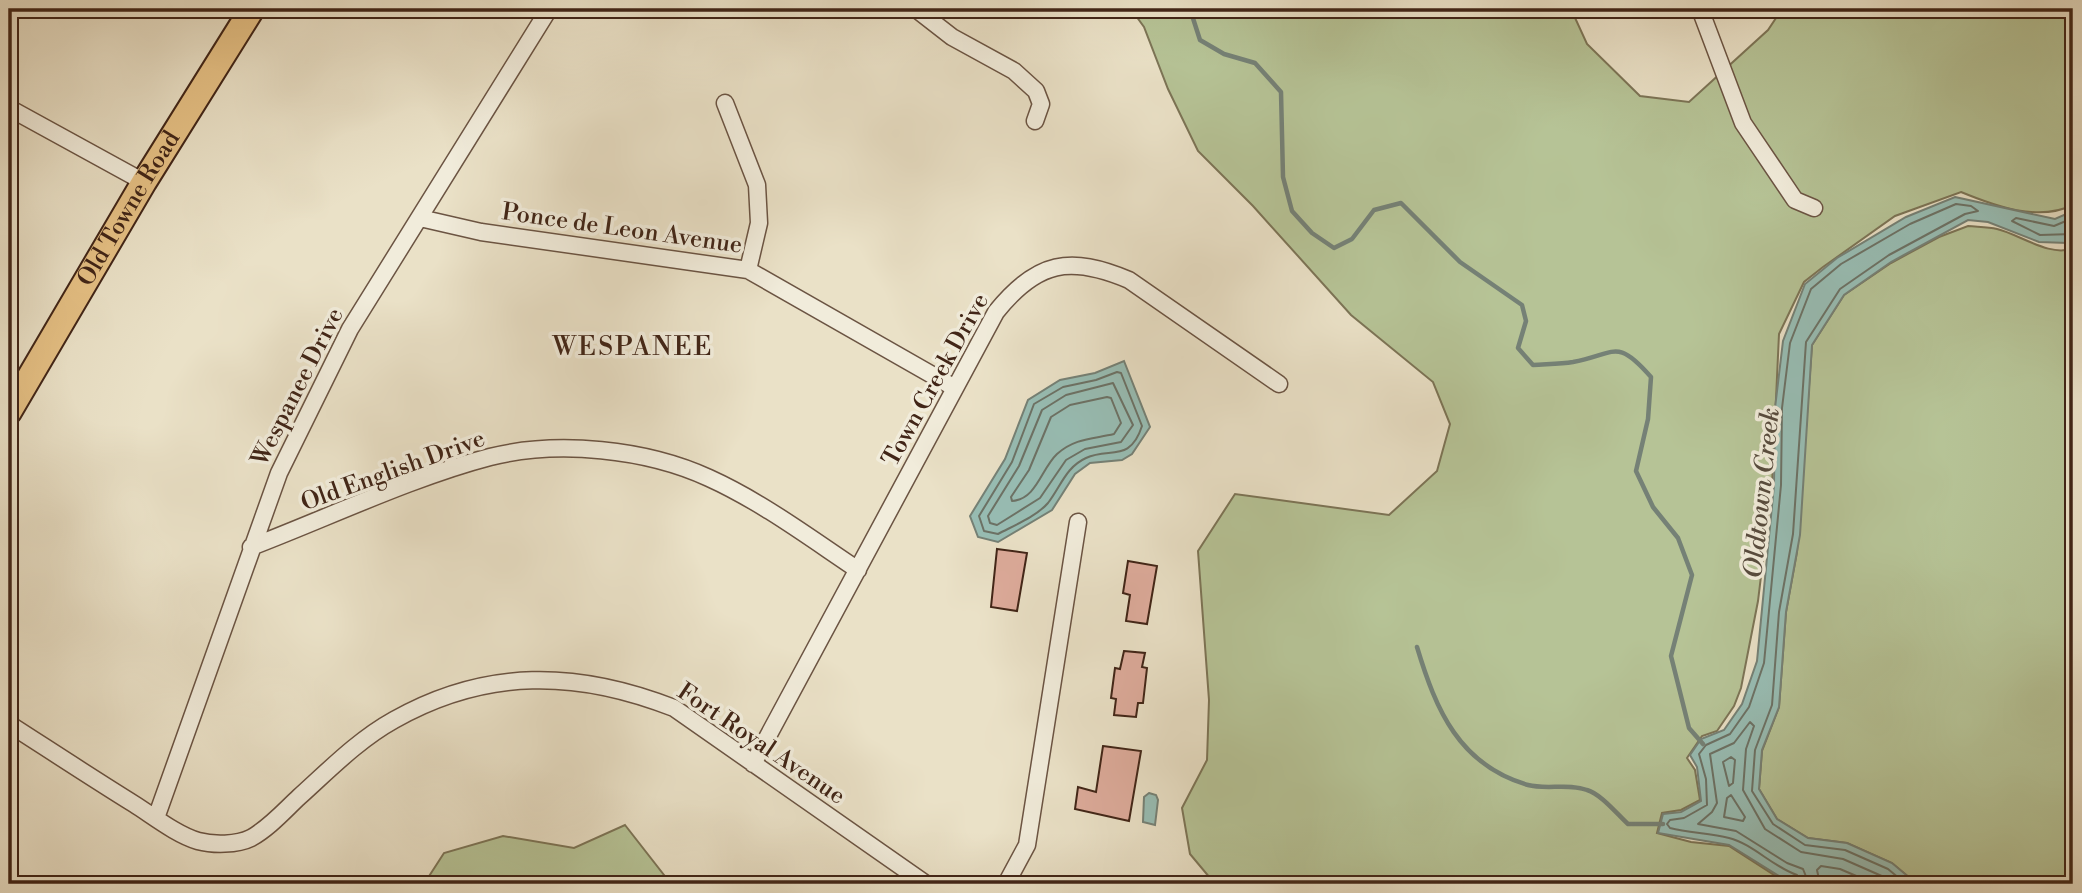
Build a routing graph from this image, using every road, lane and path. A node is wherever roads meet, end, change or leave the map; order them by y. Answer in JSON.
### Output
{"nodes":[{"id":1,"x":252,"y":9,"type":"edge"},
{"id":2,"x":549,"y":9,"type":"edge"},
{"id":3,"x":916,"y":9,"type":"edge"},
{"id":4,"x":1700,"y":9,"type":"edge"},
{"id":5,"x":725,"y":103,"type":"dead end"},
{"id":6,"x":9,"y":108,"type":"edge"},
{"id":7,"x":1035,"y":121,"type":"dead end"},
{"id":8,"x":144,"y":182,"type":"junction"},
{"id":9,"x":1814,"y":208,"type":"dead end"},
{"id":10,"x":420,"y":218,"type":"junction"},
{"id":11,"x":748,"y":270,"type":"junction"},
{"id":12,"x":1279,"y":384,"type":"dead end"},
{"id":13,"x":955,"y":388,"type":"junction"},
{"id":14,"x":9,"y":412,"type":"edge"},
{"id":15,"x":1078,"y":522,"type":"dead end"},
{"id":16,"x":251,"y":547,"type":"junction"},
{"id":17,"x":859,"y":570,"type":"junction"},
{"id":18,"x":9,"y":724,"type":"edge"},
{"id":19,"x":753,"y":764,"type":"junction"},
{"id":20,"x":156,"y":818,"type":"junction"},
{"id":21,"x":926,"y":884,"type":"edge"},
{"id":22,"x":1006,"y":884,"type":"edge"}],
"edges":[{"from":1,"to":8,"type":"main road","name":"Old Towne Road"},
{"from":2,"to":10,"type":"street","name":"Wespanee Drive"},
{"from":3,"to":7,"type":"street"},
{"from":4,"to":9,"type":"street"},
{"from":5,"to":11,"type":"street"},
{"from":6,"to":8,"type":"street"},
{"from":8,"to":14,"type":"main road","name":"Old Towne Road"},
{"from":10,"to":11,"type":"street","name":"Ponce de Leon Avenue"},
{"from":10,"to":16,"type":"street","name":"Wespanee Drive"},
{"from":11,"to":13,"type":"street","name":"Ponce de Leon Avenue"},
{"from":12,"to":13,"type":"street","name":"Town Creek Drive"},
{"from":13,"to":17,"type":"street","name":"Town Creek Drive"},
{"from":15,"to":22,"type":"street"},
{"from":16,"to":17,"type":"street","name":"Old English Drive"},
{"from":16,"to":20,"type":"street","name":"Wespanee Drive"},
{"from":17,"to":19,"type":"street","name":"Town Creek Drive"},
{"from":18,"to":20,"type":"street","name":"Fort Royal Avenue"},
{"from":19,"to":20,"type":"street","name":"Fort Royal Avenue"},
{"from":19,"to":21,"type":"street","name":"Fort Royal Avenue"}]}
